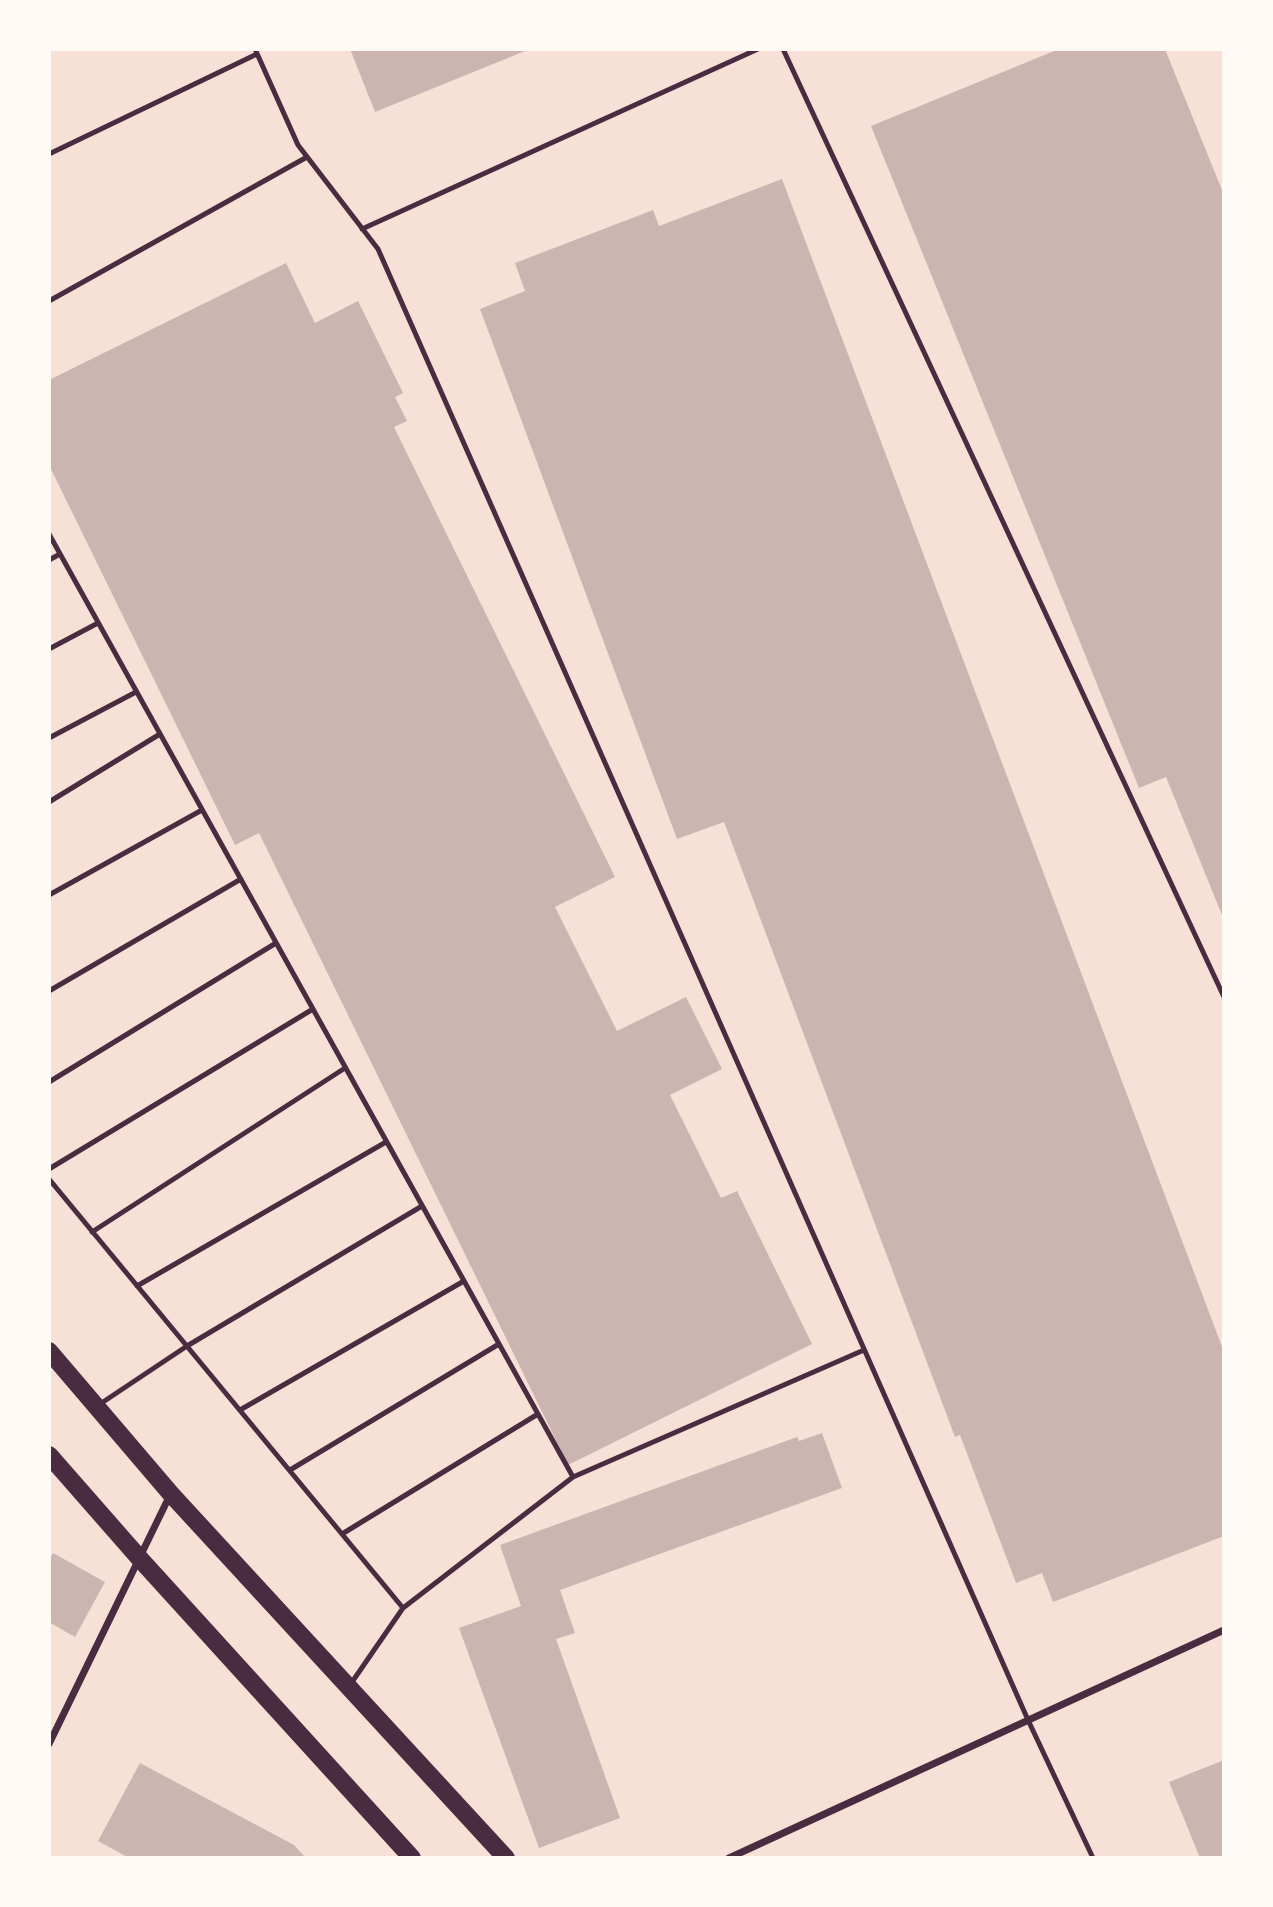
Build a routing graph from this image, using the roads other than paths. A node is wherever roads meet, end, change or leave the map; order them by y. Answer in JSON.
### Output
{"nodes":[{"id":1,"x":758,"y":49,"type":"edge"},
{"id":2,"x":783,"y":49,"type":"edge"},
{"id":3,"x":256,"y":51,"type":"edge"},
{"id":4,"x":49,"y":154,"type":"edge"},
{"id":5,"x":307,"y":157,"type":"junction"},
{"id":6,"x":362,"y":229,"type":"junction"},
{"id":7,"x":49,"y":301,"type":"edge"},
{"id":8,"x":49,"y":534,"type":"edge"},
{"id":9,"x":60,"y":554,"type":"junction"},
{"id":10,"x":49,"y":560,"type":"edge"},
{"id":11,"x":99,"y":623,"type":"junction"},
{"id":12,"x":49,"y":649,"type":"edge"},
{"id":13,"x":136,"y":692,"type":"junction"},
{"id":14,"x":160,"y":734,"type":"junction"},
{"id":15,"x":49,"y":738,"type":"edge"},
{"id":16,"x":49,"y":802,"type":"edge"},
{"id":17,"x":202,"y":810,"type":"junction"},
{"id":18,"x":241,"y":879,"type":"junction"},
{"id":19,"x":49,"y":895,"type":"edge"},
{"id":20,"x":276,"y":943,"type":"junction"},
{"id":21,"x":49,"y":991,"type":"edge"},
{"id":22,"x":1224,"y":997,"type":"edge"},
{"id":23,"x":313,"y":1009,"type":"junction"},
{"id":24,"x":345,"y":1068,"type":"junction"},
{"id":25,"x":49,"y":1082,"type":"edge"},
{"id":26,"x":386,"y":1142,"type":"junction"},
{"id":27,"x":49,"y":1169,"type":"edge"},
{"id":28,"x":49,"y":1179,"type":"edge"},
{"id":29,"x":422,"y":1206,"type":"junction"},
{"id":30,"x":92,"y":1232,"type":"junction"},
{"id":31,"x":464,"y":1281,"type":"junction"},
{"id":32,"x":137,"y":1286,"type":"junction"},
{"id":33,"x":499,"y":1345,"type":"junction"},
{"id":34,"x":187,"y":1346,"type":"junction"},
{"id":35,"x":864,"y":1350,"type":"junction"},
{"id":36,"x":49,"y":1351,"type":"edge"},
{"id":37,"x":96,"y":1406,"type":"junction"},
{"id":38,"x":240,"y":1410,"type":"junction"},
{"id":39,"x":538,"y":1414,"type":"junction"},
{"id":40,"x":49,"y":1455,"type":"edge"},
{"id":41,"x":290,"y":1471,"type":"junction"},
{"id":42,"x":573,"y":1477,"type":"junction"},
{"id":43,"x":171,"y":1494,"type":"junction"},
{"id":44,"x":342,"y":1534,"type":"junction"},
{"id":45,"x":141,"y":1560,"type":"junction"},
{"id":46,"x":404,"y":1608,"type":"junction"},
{"id":47,"x":1224,"y":1630,"type":"edge"},
{"id":48,"x":348,"y":1687,"type":"junction"},
{"id":49,"x":1028,"y":1720,"type":"junction"},
{"id":50,"x":49,"y":1744,"type":"edge"},
{"id":51,"x":744,"y":1855,"type":"edge"},
{"id":52,"x":412,"y":1858,"type":"edge"},
{"id":53,"x":506,"y":1858,"type":"edge"},
{"id":54,"x":729,"y":1858,"type":"edge"},
{"id":55,"x":1093,"y":1858,"type":"edge"}],
"edges":[{"from":1,"to":6,"type":"lane"},
{"from":2,"to":22,"type":"lane"},
{"from":3,"to":4,"type":"lane"},
{"from":3,"to":5,"type":"lane"},
{"from":5,"to":6,"type":"lane"},
{"from":5,"to":7,"type":"lane"},
{"from":6,"to":35,"type":"lane"},
{"from":8,"to":9,"type":"lane"},
{"from":9,"to":10,"type":"lane"},
{"from":9,"to":11,"type":"lane"},
{"from":11,"to":12,"type":"lane"},
{"from":11,"to":13,"type":"lane"},
{"from":13,"to":14,"type":"lane"},
{"from":13,"to":15,"type":"lane"},
{"from":14,"to":16,"type":"lane"},
{"from":14,"to":17,"type":"lane"},
{"from":17,"to":18,"type":"lane"},
{"from":17,"to":19,"type":"lane"},
{"from":18,"to":20,"type":"lane"},
{"from":18,"to":21,"type":"lane"},
{"from":20,"to":23,"type":"lane"},
{"from":20,"to":25,"type":"lane"},
{"from":23,"to":24,"type":"lane"},
{"from":23,"to":27,"type":"lane"},
{"from":24,"to":26,"type":"lane"},
{"from":24,"to":30,"type":"lane"},
{"from":26,"to":29,"type":"lane"},
{"from":26,"to":32,"type":"lane"},
{"from":28,"to":30,"type":"lane"},
{"from":29,"to":31,"type":"lane"},
{"from":29,"to":34,"type":"lane"},
{"from":30,"to":32,"type":"lane"},
{"from":31,"to":33,"type":"lane"},
{"from":31,"to":38,"type":"lane"},
{"from":32,"to":34,"type":"lane"},
{"from":33,"to":39,"type":"lane"},
{"from":33,"to":41,"type":"lane"},
{"from":34,"to":37,"type":"lane"},
{"from":34,"to":38,"type":"lane"},
{"from":35,"to":42,"type":"lane"},
{"from":35,"to":49,"type":"lane"},
{"from":36,"to":37,"type":"main road"},
{"from":37,"to":43,"type":"main road"},
{"from":38,"to":41,"type":"lane"},
{"from":39,"to":42,"type":"lane"},
{"from":39,"to":44,"type":"lane"},
{"from":40,"to":45,"type":"main road"},
{"from":41,"to":44,"type":"lane"},
{"from":42,"to":46,"type":"lane"},
{"from":43,"to":45,"type":"street"},
{"from":43,"to":48,"type":"main road"},
{"from":44,"to":46,"type":"lane"},
{"from":45,"to":50,"type":"street"},
{"from":45,"to":52,"type":"main road"},
{"from":46,"to":48,"type":"lane"},
{"from":47,"to":49,"type":"street"},
{"from":48,"to":53,"type":"main road"},
{"from":49,"to":51,"type":"street"},
{"from":49,"to":55,"type":"lane"},
{"from":51,"to":54,"type":"street"}]}
